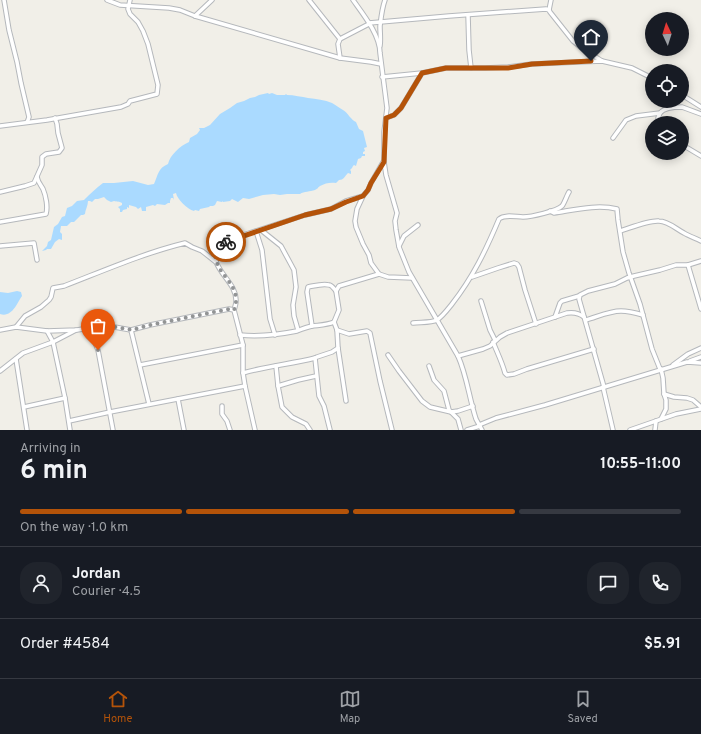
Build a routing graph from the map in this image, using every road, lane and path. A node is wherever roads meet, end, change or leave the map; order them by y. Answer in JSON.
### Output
{"nodes":[{"id":1,"x":4,"y":0,"type":"edge"},
{"id":2,"x":107,"y":0,"type":"edge"},
{"id":3,"x":130,"y":0,"type":"edge"},
{"id":4,"x":212,"y":0,"type":"edge"},
{"id":5,"x":309,"y":0,"type":"edge"},
{"id":6,"x":353,"y":0,"type":"edge"},
{"id":7,"x":384,"y":0,"type":"edge"},
{"id":8,"x":551,"y":0,"type":"edge"},
{"id":9,"x":128,"y":5,"type":"junction"},
{"id":10,"x":549,"y":10,"type":"junction"},
{"id":11,"x":468,"y":14,"type":"junction"},
{"id":12,"x":195,"y":16,"type":"junction"},
{"id":13,"x":381,"y":22,"type":"junction"},
{"id":14,"x":369,"y":23,"type":"junction"},
{"id":15,"x":340,"y":39,"type":"junction"},
{"id":16,"x":380,"y":48,"type":"junction"},
{"id":17,"x":340,"y":58,"type":"junction"},
{"id":18,"x":602,"y":61,"type":"junction"},
{"id":19,"x":381,"y":64,"type":"junction"},
{"id":20,"x":471,"y":68,"type":"junction"},
{"id":21,"x":422,"y":73,"type":"junction"},
{"id":22,"x":645,"y":74,"type":"edge"},
{"id":23,"x":382,"y":77,"type":"junction"},
{"id":24,"x":689,"y":99,"type":"edge"},
{"id":25,"x":701,"y":106,"type":"edge"},
{"id":26,"x":660,"y":113,"type":"junction"},
{"id":27,"x":701,"y":114,"type":"edge"},
{"id":28,"x":659,"y":116,"type":"edge"},
{"id":29,"x":55,"y":118,"type":"junction"},
{"id":30,"x":386,"y":118,"type":"junction"},
{"id":31,"x":27,"y":122,"type":"junction"},
{"id":32,"x":0,"y":126,"type":"edge"},
{"id":33,"x":613,"y":138,"type":"dead end"},
{"id":34,"x":689,"y":149,"type":"edge"},
{"id":35,"x":700,"y":153,"type":"edge"},
{"id":36,"x":384,"y":162,"type":"junction"},
{"id":37,"x":37,"y":176,"type":"junction"},
{"id":38,"x":0,"y":192,"type":"edge"},
{"id":39,"x":569,"y":192,"type":"dead end"},
{"id":40,"x":363,"y":196,"type":"junction"},
{"id":41,"x":550,"y":211,"type":"junction"},
{"id":42,"x":0,"y":222,"type":"edge"},
{"id":43,"x":418,"y":225,"type":"dead end"},
{"id":44,"x":260,"y":230,"type":"junction"},
{"id":45,"x":256,"y":231,"type":"junction"},
{"id":46,"x":620,"y":231,"type":"junction"},
{"id":47,"x":701,"y":241,"type":"edge"},
{"id":48,"x":0,"y":246,"type":"edge"},
{"id":49,"x":399,"y":247,"type":"junction"},
{"id":50,"x":38,"y":260,"type":"dead end"},
{"id":51,"x":701,"y":261,"type":"edge"},
{"id":52,"x":216,"y":262,"type":"junction"},
{"id":53,"x":688,"y":265,"type":"junction"},
{"id":54,"x":379,"y":274,"type":"junction"},
{"id":55,"x":472,"y":277,"type":"junction"},
{"id":56,"x":631,"y":277,"type":"junction"},
{"id":57,"x":412,"y":278,"type":"junction"},
{"id":58,"x":336,"y":291,"type":"junction"},
{"id":59,"x":579,"y":296,"type":"junction"},
{"id":60,"x":481,"y":301,"type":"dead end"},
{"id":61,"x":701,"y":309,"type":"edge"},
{"id":62,"x":234,"y":310,"type":"junction"},
{"id":63,"x":644,"y":315,"type":"junction"},
{"id":64,"x":555,"y":317,"type":"junction"},
{"id":65,"x":585,"y":319,"type":"junction"},
{"id":66,"x":437,"y":320,"type":"junction"},
{"id":67,"x":334,"y":322,"type":"junction"},
{"id":68,"x":413,"y":323,"type":"dead end"},
{"id":69,"x":536,"y":324,"type":"junction"},
{"id":70,"x":312,"y":326,"type":"junction"},
{"id":71,"x":16,"y":327,"type":"junction"},
{"id":72,"x":89,"y":328,"type":"junction"},
{"id":73,"x":0,"y":330,"type":"edge"},
{"id":74,"x":76,"y":330,"type":"junction"},
{"id":75,"x":132,"y":330,"type":"junction"},
{"id":76,"x":298,"y":330,"type":"junction"},
{"id":77,"x":337,"y":330,"type":"junction"},
{"id":78,"x":47,"y":331,"type":"junction"},
{"id":79,"x":240,"y":335,"type":"junction"},
{"id":80,"x":275,"y":335,"type":"junction"},
{"id":81,"x":494,"y":341,"type":"junction"},
{"id":82,"x":53,"y":342,"type":"junction"},
{"id":83,"x":243,"y":345,"type":"junction"},
{"id":84,"x":338,"y":348,"type":"junction"},
{"id":85,"x":701,"y":348,"type":"edge"},
{"id":86,"x":594,"y":349,"type":"junction"},
{"id":87,"x":388,"y":355,"type":"dead end"},
{"id":88,"x":458,"y":356,"type":"junction"},
{"id":89,"x":701,"y":356,"type":"edge"},
{"id":90,"x":315,"y":358,"type":"junction"},
{"id":91,"x":16,"y":359,"type":"junction"},
{"id":92,"x":687,"y":362,"type":"junction"},
{"id":93,"x":701,"y":363,"type":"edge"},
{"id":94,"x":0,"y":364,"type":"edge"},
{"id":95,"x":7,"y":365,"type":"junction"},
{"id":96,"x":140,"y":365,"type":"junction"},
{"id":97,"x":276,"y":366,"type":"junction"},
{"id":98,"x":428,"y":366,"type":"dead end"},
{"id":99,"x":671,"y":366,"type":"junction"},
{"id":100,"x":660,"y":369,"type":"junction"},
{"id":101,"x":0,"y":371,"type":"edge"},
{"id":102,"x":243,"y":372,"type":"junction"},
{"id":103,"x":316,"y":376,"type":"junction"},
{"id":104,"x":245,"y":386,"type":"junction"},
{"id":105,"x":278,"y":386,"type":"junction"},
{"id":106,"x":604,"y":387,"type":"junction"},
{"id":107,"x":664,"y":394,"type":"junction"},
{"id":108,"x":65,"y":398,"type":"junction"},
{"id":109,"x":178,"y":399,"type":"junction"},
{"id":110,"x":346,"y":401,"type":"dead end"},
{"id":111,"x":149,"y":404,"type":"junction"},
{"id":112,"x":222,"y":406,"type":"dead end"},
{"id":113,"x":473,"y":406,"type":"junction"},
{"id":114,"x":24,"y":407,"type":"junction"},
{"id":115,"x":701,"y":408,"type":"edge"},
{"id":116,"x":110,"y":412,"type":"junction"},
{"id":117,"x":451,"y":412,"type":"junction"},
{"id":118,"x":661,"y":419,"type":"junction"},
{"id":119,"x":656,"y":421,"type":"junction"},
{"id":120,"x":69,"y":422,"type":"junction"},
{"id":121,"x":481,"y":427,"type":"edge"},
{"id":122,"x":27,"y":430,"type":"edge"},
{"id":123,"x":70,"y":430,"type":"edge"},
{"id":124,"x":113,"y":430,"type":"edge"},
{"id":125,"x":184,"y":430,"type":"edge"},
{"id":126,"x":230,"y":430,"type":"edge"},
{"id":127,"x":254,"y":430,"type":"edge"},
{"id":128,"x":310,"y":430,"type":"edge"},
{"id":129,"x":330,"y":430,"type":"edge"},
{"id":130,"x":392,"y":430,"type":"edge"},
{"id":131,"x":461,"y":430,"type":"edge"},
{"id":132,"x":467,"y":430,"type":"edge"},
{"id":133,"x":613,"y":430,"type":"edge"},
{"id":134,"x":630,"y":430,"type":"edge"},
{"id":135,"x":655,"y":430,"type":"edge"}],
"edges":[{"from":1,"to":31,"type":"street"},
{"from":2,"to":9,"type":"street"},
{"from":3,"to":9,"type":"street"},
{"from":4,"to":12,"type":"street"},
{"from":5,"to":15,"type":"street"},
{"from":6,"to":14,"type":"street"},
{"from":7,"to":13,"type":"street"},
{"from":8,"to":10,"type":"street"},
{"from":9,"to":12,"type":"street"},
{"from":9,"to":29,"type":"street"},
{"from":10,"to":11,"type":"street"},
{"from":10,"to":18,"type":"street"},
{"from":11,"to":13,"type":"street"},
{"from":11,"to":20,"type":"street"},
{"from":12,"to":17,"type":"street"},
{"from":13,"to":14,"type":"street"},
{"from":13,"to":16,"type":"street"},
{"from":14,"to":15,"type":"street"},
{"from":14,"to":16,"type":"street"},
{"from":15,"to":17,"type":"street"},
{"from":16,"to":19,"type":"street"},
{"from":17,"to":19,"type":"street"},
{"from":18,"to":20,"type":"street"},
{"from":18,"to":22,"type":"street"},
{"from":19,"to":23,"type":"street"},
{"from":20,"to":21,"type":"street"},
{"from":21,"to":23,"type":"street"},
{"from":21,"to":30,"type":"street"},
{"from":23,"to":30,"type":"street"},
{"from":24,"to":25,"type":"street"},
{"from":26,"to":27,"type":"street"},
{"from":26,"to":28,"type":"street"},
{"from":26,"to":33,"type":"street"},
{"from":29,"to":31,"type":"street"},
{"from":29,"to":37,"type":"street"},
{"from":30,"to":36,"type":"street"},
{"from":31,"to":32,"type":"street"},
{"from":34,"to":35,"type":"street"},
{"from":36,"to":40,"type":"street"},
{"from":36,"to":49,"type":"street"},
{"from":37,"to":38,"type":"street"},
{"from":37,"to":42,"type":"street"},
{"from":39,"to":41,"type":"street"},
{"from":40,"to":44,"type":"street"},
{"from":40,"to":54,"type":"street"},
{"from":41,"to":46,"type":"street"},
{"from":41,"to":55,"type":"street"},
{"from":43,"to":49,"type":"street"},
{"from":44,"to":45,"type":"street"},
{"from":44,"to":76,"type":"street"},
{"from":45,"to":52,"type":"street"},
{"from":45,"to":80,"type":"street"},
{"from":46,"to":47,"type":"street"},
{"from":46,"to":56,"type":"street"},
{"from":48,"to":50,"type":"street"},
{"from":49,"to":57,"type":"street"},
{"from":51,"to":53,"type":"street"},
{"from":52,"to":62,"type":"street"},
{"from":52,"to":71,"type":"street"},
{"from":53,"to":56,"type":"street"},
{"from":53,"to":61,"type":"street"},
{"from":54,"to":57,"type":"street"},
{"from":54,"to":58,"type":"street"},
{"from":55,"to":66,"type":"street"},
{"from":55,"to":69,"type":"street"},
{"from":56,"to":59,"type":"street"},
{"from":56,"to":63,"type":"street"},
{"from":57,"to":66,"type":"street"},
{"from":58,"to":67,"type":"street"},
{"from":58,"to":70,"type":"street"},
{"from":59,"to":64,"type":"street"},
{"from":59,"to":65,"type":"street"},
{"from":60,"to":81,"type":"street"},
{"from":62,"to":75,"type":"street"},
{"from":62,"to":79,"type":"street"},
{"from":63,"to":65,"type":"street"},
{"from":63,"to":100,"type":"street"},
{"from":64,"to":65,"type":"street"},
{"from":64,"to":69,"type":"street"},
{"from":65,"to":86,"type":"street"},
{"from":66,"to":68,"type":"street"},
{"from":66,"to":88,"type":"street"},
{"from":67,"to":70,"type":"street"},
{"from":67,"to":77,"type":"street"},
{"from":69,"to":81,"type":"street"},
{"from":70,"to":76,"type":"street"},
{"from":71,"to":73,"type":"street"},
{"from":71,"to":78,"type":"street"},
{"from":72,"to":74,"type":"street"},
{"from":72,"to":75,"type":"street"},
{"from":72,"to":116,"type":"street"},
{"from":74,"to":78,"type":"street"},
{"from":74,"to":82,"type":"street"},
{"from":75,"to":96,"type":"street"},
{"from":76,"to":80,"type":"street"},
{"from":77,"to":84,"type":"street"},
{"from":77,"to":130,"type":"street"},
{"from":78,"to":82,"type":"street"},
{"from":79,"to":80,"type":"street"},
{"from":79,"to":83,"type":"street"},
{"from":81,"to":86,"type":"street"},
{"from":81,"to":88,"type":"street"},
{"from":82,"to":91,"type":"street"},
{"from":82,"to":108,"type":"street"},
{"from":83,"to":96,"type":"street"},
{"from":83,"to":102,"type":"street"},
{"from":84,"to":90,"type":"street"},
{"from":84,"to":110,"type":"street"},
{"from":85,"to":99,"type":"street"},
{"from":86,"to":106,"type":"street"},
{"from":87,"to":117,"type":"street"},
{"from":88,"to":113,"type":"street"},
{"from":89,"to":92,"type":"street"},
{"from":90,"to":97,"type":"street"},
{"from":90,"to":103,"type":"street"},
{"from":91,"to":95,"type":"street"},
{"from":91,"to":114,"type":"street"},
{"from":92,"to":93,"type":"street"},
{"from":92,"to":99,"type":"street"},
{"from":94,"to":95,"type":"street"},
{"from":95,"to":101,"type":"street"},
{"from":96,"to":111,"type":"street"},
{"from":97,"to":102,"type":"street"},
{"from":97,"to":105,"type":"street"},
{"from":98,"to":117,"type":"street"},
{"from":99,"to":100,"type":"street"},
{"from":100,"to":106,"type":"street"},
{"from":100,"to":107,"type":"street"},
{"from":102,"to":104,"type":"street"},
{"from":103,"to":105,"type":"street"},
{"from":103,"to":129,"type":"street"},
{"from":104,"to":109,"type":"street"},
{"from":104,"to":127,"type":"street"},
{"from":105,"to":128,"type":"street"},
{"from":106,"to":121,"type":"street"},
{"from":106,"to":133,"type":"street"},
{"from":107,"to":115,"type":"street"},
{"from":107,"to":118,"type":"street"},
{"from":108,"to":114,"type":"street"},
{"from":108,"to":120,"type":"street"},
{"from":109,"to":111,"type":"street"},
{"from":109,"to":125,"type":"street"},
{"from":111,"to":116,"type":"street"},
{"from":112,"to":126,"type":"street"},
{"from":113,"to":117,"type":"street"},
{"from":113,"to":121,"type":"street"},
{"from":114,"to":122,"type":"street"},
{"from":115,"to":118,"type":"street"},
{"from":116,"to":120,"type":"street"},
{"from":116,"to":124,"type":"street"},
{"from":117,"to":131,"type":"street"},
{"from":118,"to":119,"type":"street"},
{"from":119,"to":134,"type":"street"},
{"from":119,"to":135,"type":"street"},
{"from":120,"to":123,"type":"street"},
{"from":121,"to":132,"type":"street"}]}
